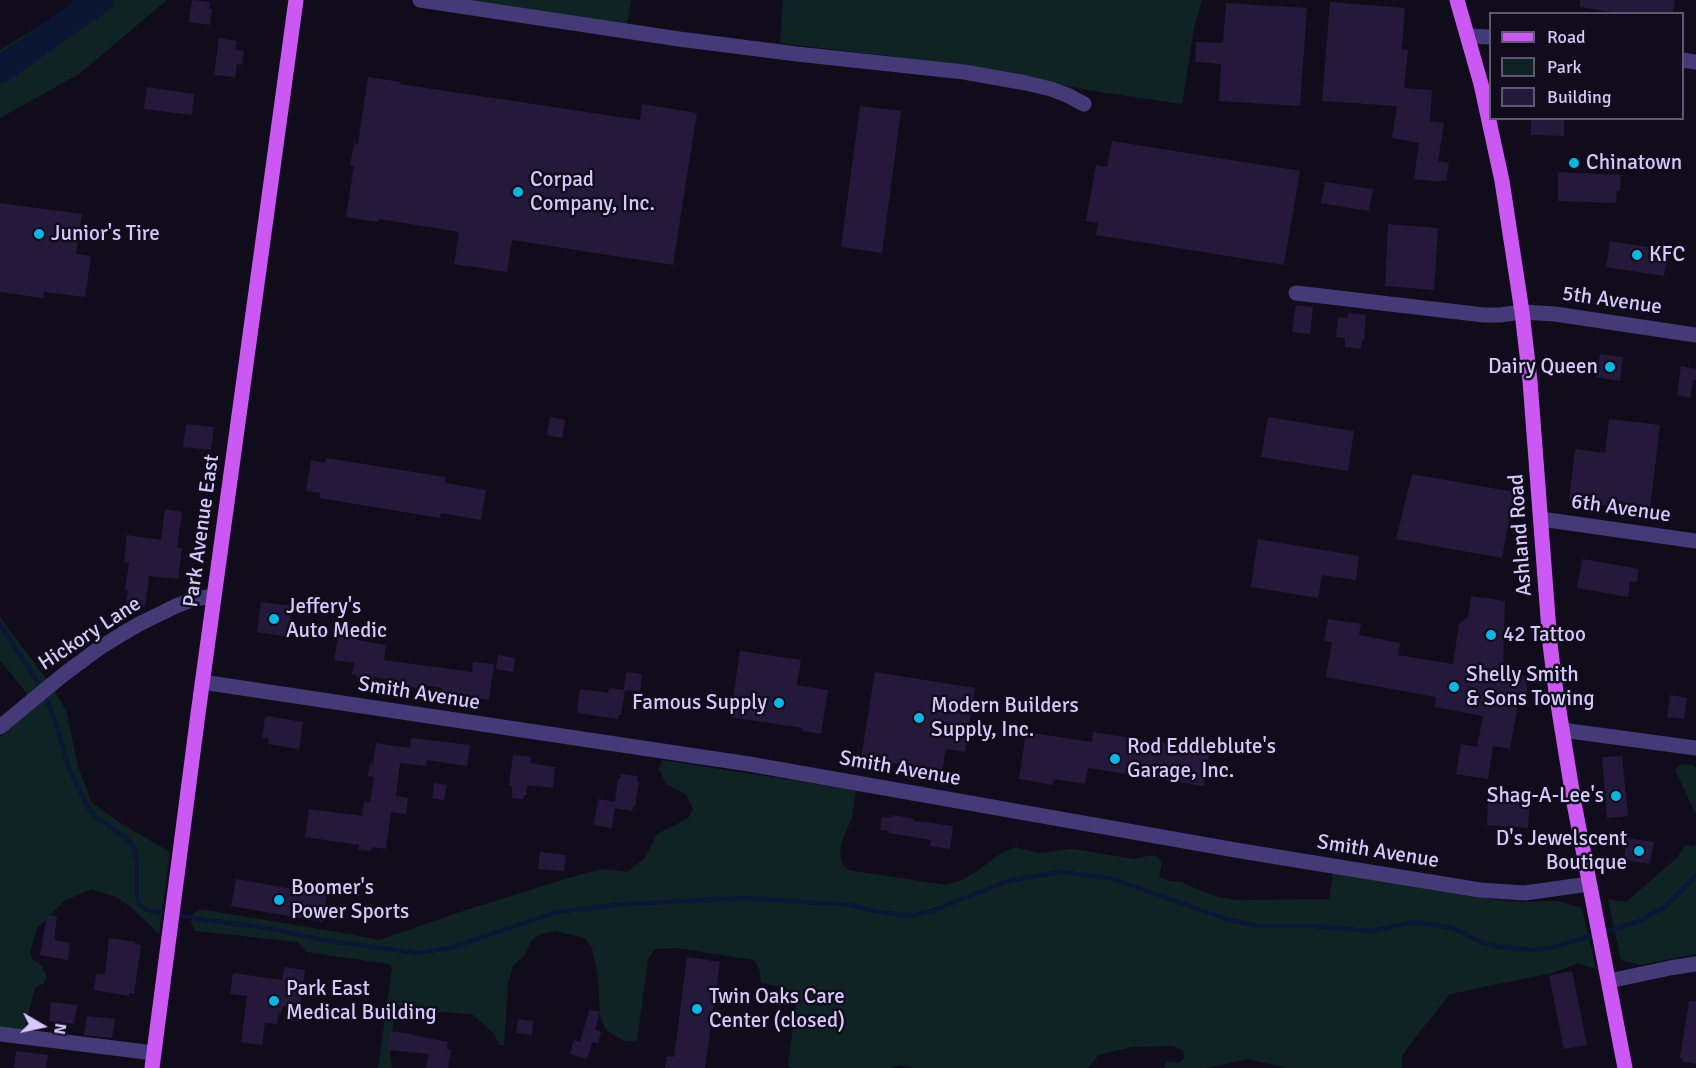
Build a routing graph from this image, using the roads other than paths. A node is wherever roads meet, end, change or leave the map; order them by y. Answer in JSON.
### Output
{"nodes":[{"id":1,"x":296,"y":0,"type":"edge"},
{"id":2,"x":420,"y":0,"type":"edge"},
{"id":3,"x":1457,"y":0,"type":"edge"},
{"id":4,"x":1468,"y":36,"type":"junction"},
{"id":5,"x":1489,"y":37,"type":"edge"},
{"id":6,"x":1084,"y":104,"type":"dead end"},
{"id":7,"x":1296,"y":293,"type":"dead end"},
{"id":8,"x":1522,"y":312,"type":"junction"},
{"id":9,"x":1696,"y":334,"type":"edge"},
{"id":10,"x":1541,"y":519,"type":"junction"},
{"id":11,"x":1696,"y":541,"type":"edge"},
{"id":12,"x":214,"y":596,"type":"junction"},
{"id":13,"x":202,"y":682,"type":"junction"},
{"id":14,"x":0,"y":728,"type":"edge"},
{"id":15,"x":1562,"y":730,"type":"junction"},
{"id":16,"x":1696,"y":748,"type":"edge"},
{"id":17,"x":1589,"y":884,"type":"junction"},
{"id":18,"x":1696,"y":964,"type":"edge"},
{"id":19,"x":1609,"y":981,"type":"junction"},
{"id":20,"x":0,"y":1034,"type":"edge"},
{"id":21,"x":153,"y":1061,"type":"edge"},
{"id":22,"x":1625,"y":1068,"type":"edge"}],
"edges":[{"from":1,"to":12,"type":"main road","name":"Park Avenue East"},
{"from":2,"to":6,"type":"street"},
{"from":3,"to":4,"type":"main road","name":"Ashland Road"},
{"from":4,"to":5,"type":"street"},
{"from":4,"to":8,"type":"main road","name":"Ashland Road"},
{"from":7,"to":8,"type":"street","name":"5th Avenue"},
{"from":8,"to":9,"type":"street","name":"5th Avenue"},
{"from":8,"to":10,"type":"main road","name":"Ashland Road"},
{"from":10,"to":11,"type":"street","name":"6th Avenue"},
{"from":10,"to":15,"type":"main road","name":"Ashland Road"},
{"from":12,"to":13,"type":"main road","name":"Park Avenue East"},
{"from":12,"to":14,"type":"street","name":"Hickory Lane"},
{"from":13,"to":17,"type":"street","name":"Smith Avenue"},
{"from":13,"to":21,"type":"main road","name":"Park Avenue East"},
{"from":15,"to":16,"type":"street"},
{"from":15,"to":17,"type":"main road","name":"Ashland Road"},
{"from":17,"to":19,"type":"main road","name":"Ashland Road"},
{"from":18,"to":19,"type":"street"},
{"from":19,"to":22,"type":"main road","name":"Ashland Road"},
{"from":20,"to":21,"type":"street"}]}
